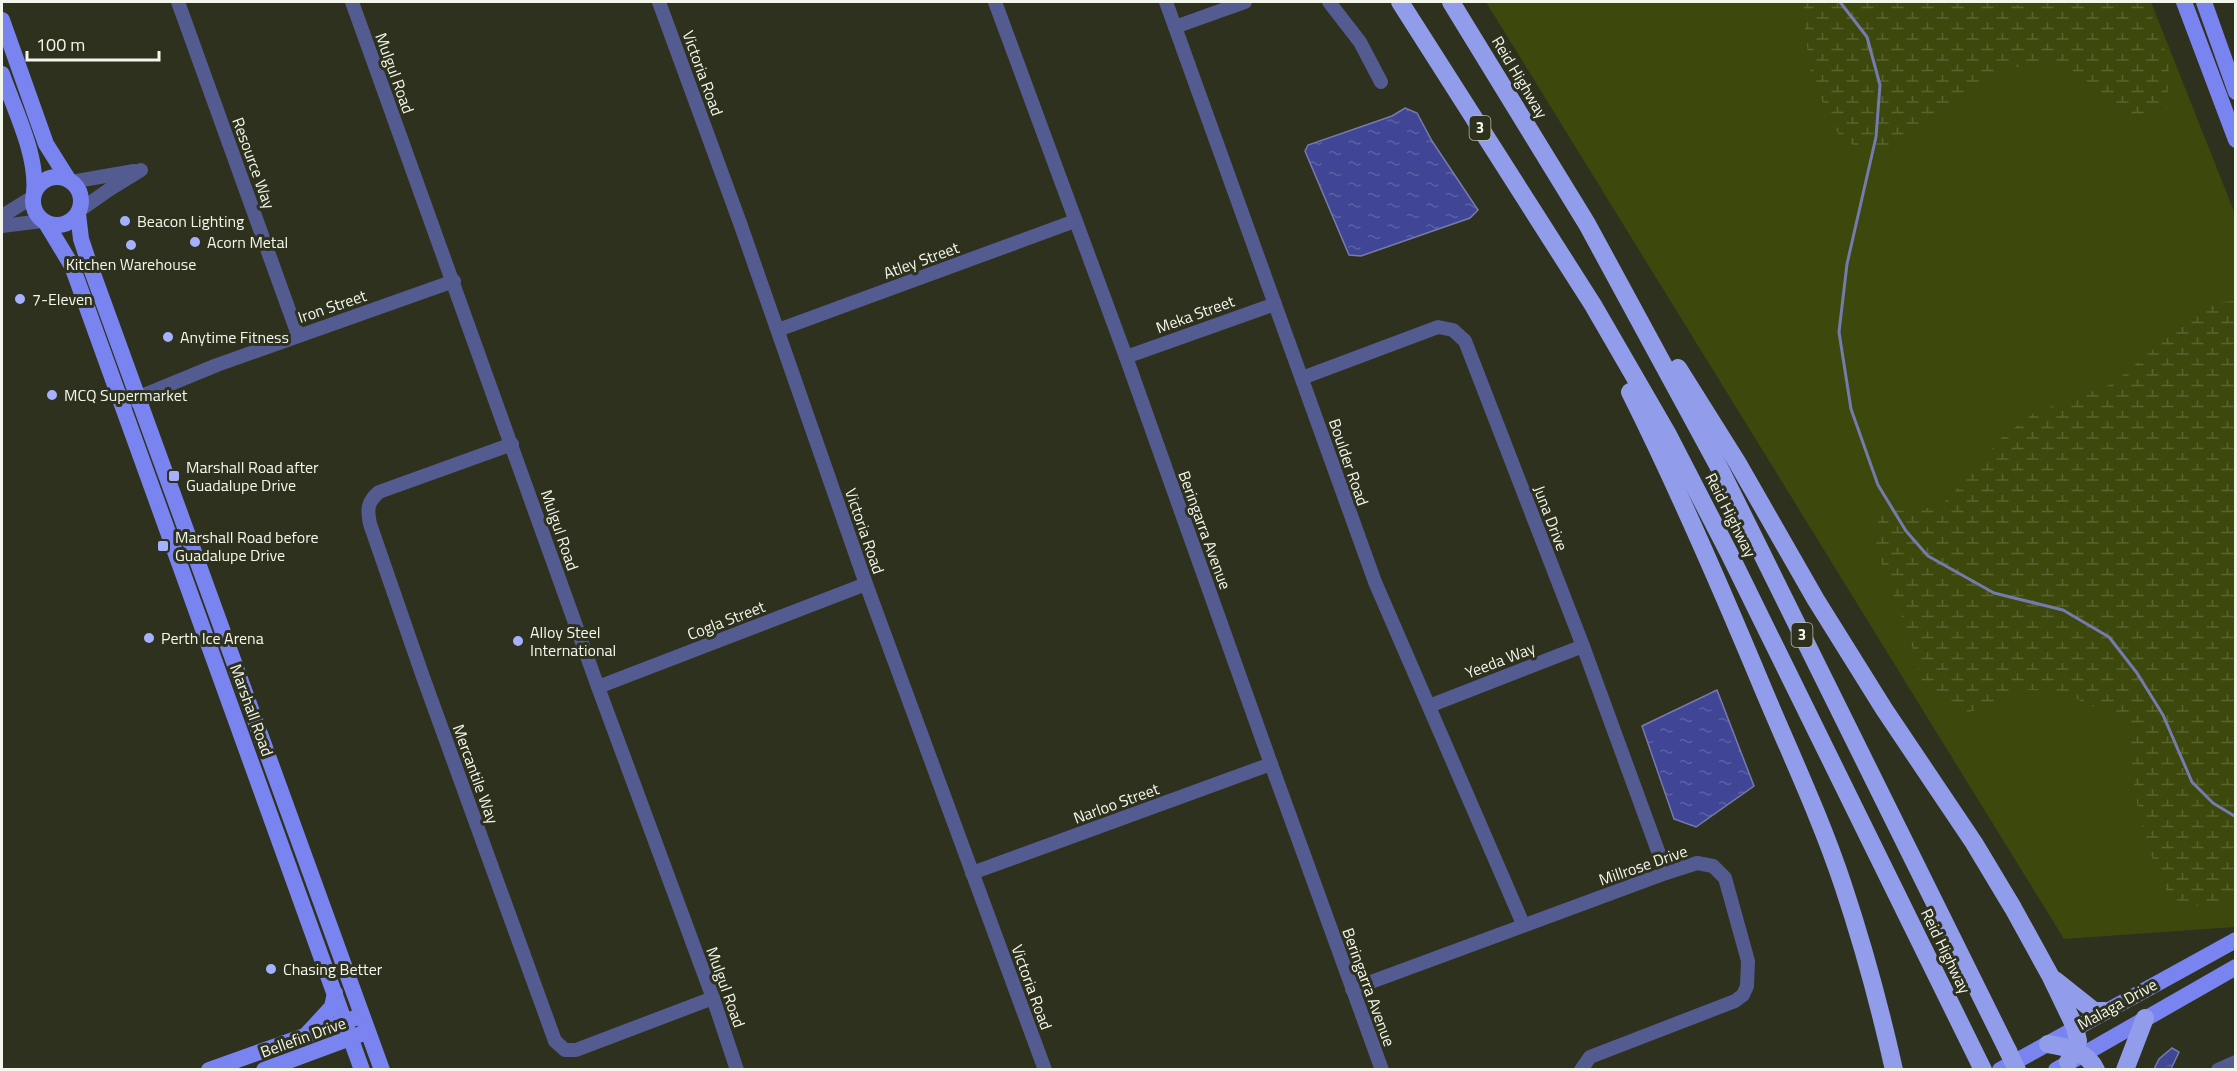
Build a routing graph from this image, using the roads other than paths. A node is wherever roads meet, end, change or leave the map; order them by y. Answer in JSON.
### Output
{"nodes":[{"id":1,"x":178,"y":2,"type":"edge"},
{"id":2,"x":352,"y":2,"type":"edge"},
{"id":3,"x":659,"y":2,"type":"edge"},
{"id":4,"x":994,"y":2,"type":"edge"},
{"id":5,"x":1166,"y":2,"type":"edge"},
{"id":6,"x":1245,"y":2,"type":"edge"},
{"id":7,"x":1329,"y":2,"type":"edge"},
{"id":8,"x":1400,"y":2,"type":"edge"},
{"id":9,"x":1451,"y":2,"type":"edge"},
{"id":10,"x":2184,"y":2,"type":"edge"},
{"id":11,"x":2204,"y":2,"type":"edge"},
{"id":12,"x":2,"y":20,"type":"edge"},
{"id":13,"x":1175,"y":27,"type":"junction"},
{"id":14,"x":2,"y":74,"type":"edge"},
{"id":15,"x":1381,"y":82,"type":"dead end"},
{"id":16,"x":2235,"y":92,"type":"edge"},
{"id":17,"x":2232,"y":118,"type":"edge"},
{"id":18,"x":2235,"y":140,"type":"edge"},
{"id":19,"x":70,"y":181,"type":"junction"},
{"id":20,"x":33,"y":195,"type":"junction"},
{"id":21,"x":79,"y":212,"type":"junction"},
{"id":22,"x":2,"y":216,"type":"edge"},
{"id":23,"x":1075,"y":221,"type":"junction"},
{"id":24,"x":44,"y":222,"type":"junction"},
{"id":25,"x":1587,"y":224,"type":"junction"},
{"id":26,"x":2,"y":226,"type":"edge"},
{"id":27,"x":1560,"y":254,"type":"junction"},
{"id":28,"x":454,"y":281,"type":"junction"},
{"id":29,"x":1275,"y":304,"type":"junction"},
{"id":30,"x":778,"y":330,"type":"junction"},
{"id":31,"x":298,"y":335,"type":"junction"},
{"id":32,"x":1126,"y":357,"type":"junction"},
{"id":33,"x":1302,"y":378,"type":"junction"},
{"id":34,"x":139,"y":398,"type":"junction"},
{"id":35,"x":122,"y":404,"type":"junction"},
{"id":36,"x":512,"y":444,"type":"junction"},
{"id":37,"x":866,"y":584,"type":"junction"},
{"id":38,"x":1583,"y":646,"type":"junction"},
{"id":39,"x":598,"y":687,"type":"junction"},
{"id":40,"x":1429,"y":706,"type":"junction"},
{"id":41,"x":1270,"y":764,"type":"junction"},
{"id":42,"x":972,"y":873,"type":"junction"},
{"id":43,"x":1666,"y":873,"type":"junction"},
{"id":44,"x":1523,"y":924,"type":"junction"},
{"id":45,"x":2235,"y":940,"type":"edge"},
{"id":46,"x":2235,"y":967,"type":"edge"},
{"id":47,"x":2051,"y":977,"type":"junction"},
{"id":48,"x":1352,"y":988,"type":"junction"},
{"id":49,"x":335,"y":993,"type":"junction"},
{"id":50,"x":713,"y":998,"type":"junction"},
{"id":51,"x":2105,"y":1011,"type":"junction"},
{"id":52,"x":362,"y":1016,"type":"junction"},
{"id":53,"x":2145,"y":1018,"type":"junction"},
{"id":54,"x":2075,"y":1027,"type":"junction"},
{"id":55,"x":348,"y":1030,"type":"junction"},
{"id":56,"x":368,"y":1032,"type":"junction"},
{"id":57,"x":1885,"y":1032,"type":"junction"},
{"id":58,"x":304,"y":1037,"type":"junction"},
{"id":59,"x":2048,"y":1044,"type":"junction"},
{"id":60,"x":325,"y":1047,"type":"junction"},
{"id":61,"x":2071,"y":1059,"type":"edge"},
{"id":62,"x":2235,"y":1062,"type":"edge"},
{"id":63,"x":1982,"y":1068,"type":"edge"},
{"id":64,"x":209,"y":1070,"type":"edge"},
{"id":65,"x":264,"y":1070,"type":"edge"},
{"id":66,"x":355,"y":1070,"type":"edge"},
{"id":67,"x":362,"y":1070,"type":"edge"},
{"id":68,"x":382,"y":1070,"type":"edge"},
{"id":69,"x":738,"y":1070,"type":"edge"},
{"id":70,"x":1045,"y":1070,"type":"edge"},
{"id":71,"x":1382,"y":1070,"type":"edge"},
{"id":72,"x":1581,"y":1070,"type":"edge"},
{"id":73,"x":1894,"y":1070,"type":"edge"},
{"id":74,"x":1902,"y":1070,"type":"edge"},
{"id":75,"x":2000,"y":1070,"type":"edge"},
{"id":76,"x":2017,"y":1070,"type":"edge"},
{"id":77,"x":2096,"y":1070,"type":"edge"},
{"id":78,"x":2125,"y":1070,"type":"edge"},
{"id":79,"x":2218,"y":1070,"type":"edge"}],
"edges":[{"from":1,"to":31,"type":"street","name":"Resource Way"},
{"from":2,"to":28,"type":"street","name":"Mulgul Road"},
{"from":3,"to":30,"type":"street","name":"Victoria Road"},
{"from":4,"to":23,"type":"street","name":"Beringarra Avenue"},
{"from":5,"to":13,"type":"street","name":"Boulder Road"},
{"from":6,"to":13,"type":"street"},
{"from":7,"to":15,"type":"street"},
{"from":8,"to":27,"type":"highway","name":"Reid Highway","number":"3"},
{"from":9,"to":25,"type":"highway","name":"Reid Highway","number":"3"},
{"from":10,"to":17,"type":"main road"},
{"from":11,"to":16,"type":"main road"},
{"from":12,"to":19,"type":"main road"},
{"from":13,"to":29,"type":"street","name":"Boulder Road"},
{"from":14,"to":20,"type":"main road"},
{"from":17,"to":18,"type":"main road"},
{"from":19,"to":20,"type":"main road"},
{"from":19,"to":21,"type":"main road"},
{"from":19,"to":21,"type":"street"},
{"from":20,"to":22,"type":"street"},
{"from":20,"to":24,"type":"main road"},
{"from":21,"to":24,"type":"main road"},
{"from":21,"to":34,"type":"main road","name":"Marshall Road"},
{"from":23,"to":30,"type":"street","name":"Atley Street"},
{"from":23,"to":32,"type":"street","name":"Beringarra Avenue"},
{"from":24,"to":26,"type":"street"},
{"from":24,"to":35,"type":"main road","name":"Marshall Road"},
{"from":25,"to":47,"type":"highway"},
{"from":25,"to":76,"type":"highway","name":"Reid Highway","number":"3","bridge":true},
{"from":27,"to":57,"type":"highway"},
{"from":27,"to":63,"type":"highway","name":"Reid Highway","number":"3"},
{"from":28,"to":31,"type":"street","name":"Iron Street"},
{"from":28,"to":36,"type":"street","name":"Mulgul Road"},
{"from":29,"to":32,"type":"street","name":"Meka Street"},
{"from":29,"to":33,"type":"street","name":"Boulder Road"},
{"from":30,"to":37,"type":"street","name":"Victoria Road"},
{"from":31,"to":34,"type":"street","name":"Iron Street"},
{"from":32,"to":41,"type":"street","name":"Beringarra Avenue"},
{"from":33,"to":38,"type":"street","name":"Juna Drive"},
{"from":33,"to":40,"type":"street","name":"Boulder Road"},
{"from":34,"to":35,"type":"street","name":"Iron Street"},
{"from":34,"to":52,"type":"main road","name":"Marshall Road"},
{"from":35,"to":49,"type":"main road","name":"Marshall Road"},
{"from":36,"to":39,"type":"street","name":"Mulgul Road"},
{"from":36,"to":50,"type":"street","name":"Mercantile Way"},
{"from":37,"to":39,"type":"street","name":"Cogla Street"},
{"from":37,"to":42,"type":"street","name":"Victoria Road"},
{"from":38,"to":40,"type":"street","name":"Yeeda Way"},
{"from":38,"to":43,"type":"street","name":"Juna Drive"},
{"from":39,"to":50,"type":"street","name":"Mulgul Road"},
{"from":40,"to":44,"type":"street","name":"Boulder Road"},
{"from":41,"to":42,"type":"street","name":"Narloo Street"},
{"from":41,"to":48,"type":"street","name":"Beringarra Avenue"},
{"from":42,"to":70,"type":"street","name":"Victoria Road"},
{"from":43,"to":44,"type":"street","name":"Millrose Drive"},
{"from":43,"to":72,"type":"street","name":"Millrose Drive"},
{"from":44,"to":48,"type":"street","name":"Millrose Drive"},
{"from":45,"to":51,"type":"main road","name":"Malaga Drive"},
{"from":46,"to":53,"type":"main road","name":"Malaga Drive"},
{"from":47,"to":51,"type":"highway"},
{"from":47,"to":54,"type":"highway"},
{"from":48,"to":71,"type":"street","name":"Beringarra Avenue"},
{"from":49,"to":55,"type":"main road","name":"Marshall Road"},
{"from":49,"to":58,"type":"main road"},
{"from":50,"to":69,"type":"street","name":"Mulgul Road"},
{"from":51,"to":54,"type":"main road","name":"Malaga Drive"},
{"from":52,"to":55,"type":"main road","name":"Bellefin Drive"},
{"from":52,"to":56,"type":"main road","name":"Marshall Road"},
{"from":53,"to":61,"type":"main road","name":"Malaga Drive"},
{"from":53,"to":78,"type":"highway"},
{"from":54,"to":59,"type":"main road","name":"Malaga Drive"},
{"from":54,"to":61,"type":"highway"},
{"from":55,"to":56,"type":"main road","name":"Bellefin Drive"},
{"from":55,"to":58,"type":"main road","name":"Bellefin Drive"},
{"from":55,"to":60,"type":"main road","name":"Bellefin Drive"},
{"from":55,"to":67,"type":"main road","name":"Marshall Road"},
{"from":56,"to":68,"type":"main road","name":"Marshall Road"},
{"from":57,"to":73,"type":"highway"},
{"from":57,"to":74,"type":"highway"},
{"from":58,"to":64,"type":"main road","name":"Bellefin Drive"},
{"from":59,"to":61,"type":"highway"},
{"from":59,"to":75,"type":"main road","name":"Malaga Drive"},
{"from":60,"to":65,"type":"main road","name":"Bellefin Drive"},
{"from":60,"to":66,"type":"main road"},
{"from":61,"to":77,"type":"highway"},
{"from":62,"to":79,"type":"street"}]}
